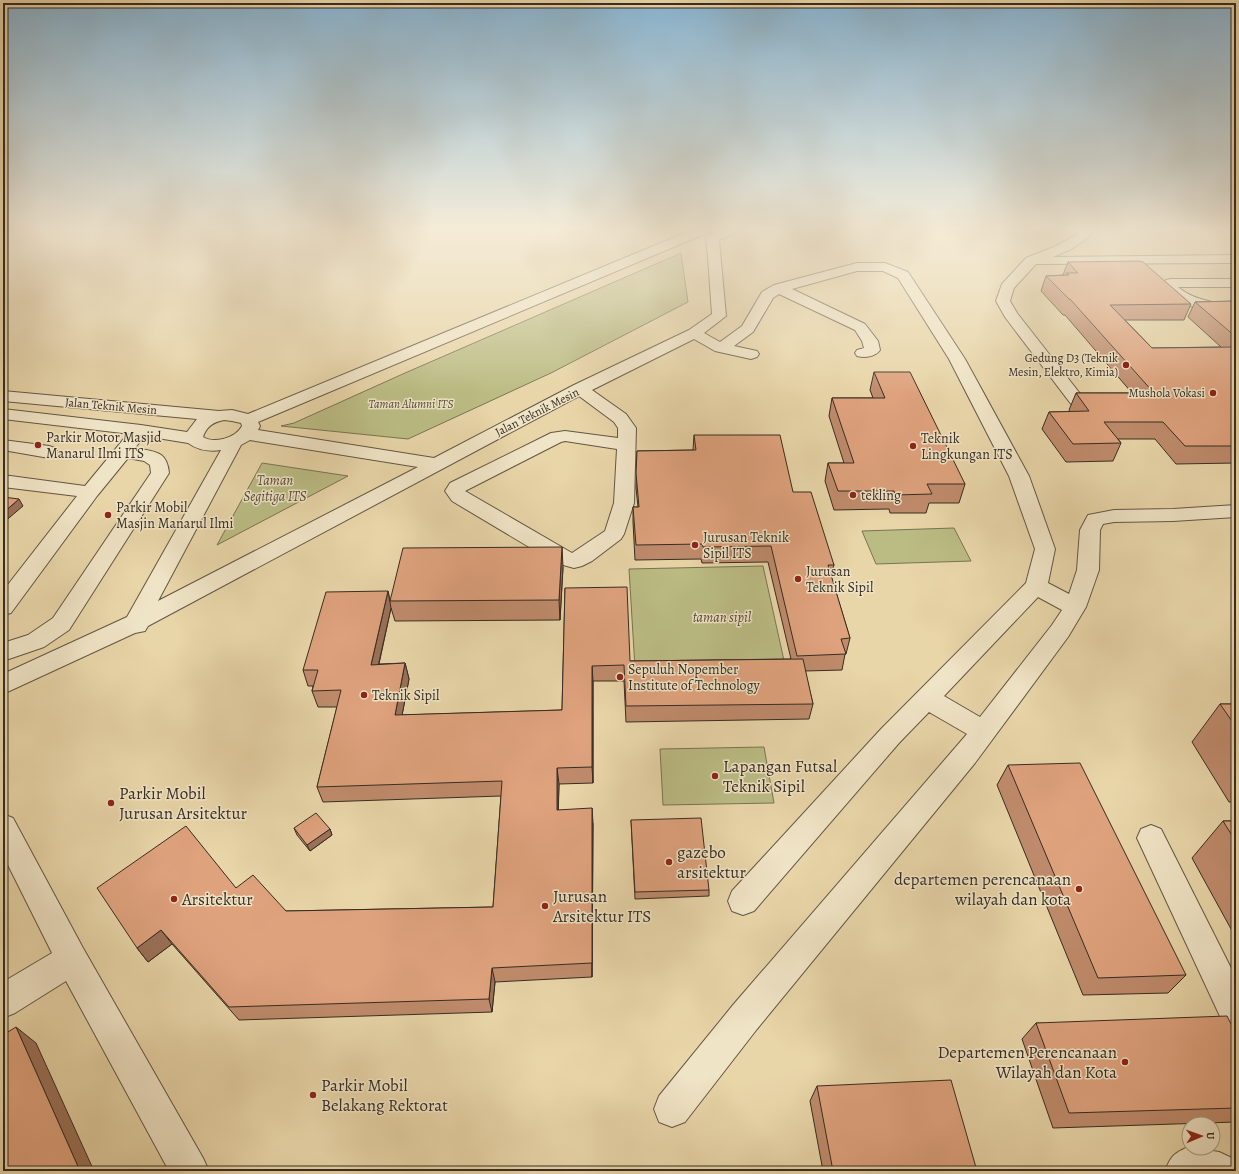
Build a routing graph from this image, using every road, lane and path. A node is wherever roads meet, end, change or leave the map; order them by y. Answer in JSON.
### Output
{"nodes":[{"id":1,"x":584,"y":285,"type":"edge"},
{"id":2,"x":717,"y":285,"type":"edge"},
{"id":3,"x":791,"y":285,"type":"edge"},
{"id":4,"x":910,"y":285,"type":"edge"},
{"id":5,"x":1009,"y":285,"type":"edge"},
{"id":6,"x":1169,"y":285,"type":"edge"},
{"id":7,"x":779,"y":288,"type":"junction"},
{"id":8,"x":1231,"y":309,"type":"edge"},
{"id":9,"x":694,"y":333,"type":"junction"},
{"id":10,"x":720,"y":348,"type":"junction"},
{"id":11,"x":864,"y":353,"type":"dead end"},
{"id":12,"x":751,"y":354,"type":"dead end"},
{"id":13,"x":580,"y":389,"type":"junction"},
{"id":14,"x":3,"y":396,"type":"edge"},
{"id":15,"x":1077,"y":400,"type":"edge"},
{"id":16,"x":3,"y":414,"type":"edge"},
{"id":17,"x":218,"y":416,"type":"junction"},
{"id":18,"x":141,"y":430,"type":"junction"},
{"id":19,"x":243,"y":432,"type":"junction"},
{"id":20,"x":193,"y":439,"type":"junction"},
{"id":21,"x":3,"y":445,"type":"edge"},
{"id":22,"x":626,"y":445,"type":"junction"},
{"id":23,"x":123,"y":451,"type":"junction"},
{"id":24,"x":49,"y":452,"type":"dead end"},
{"id":25,"x":437,"y":464,"type":"junction"},
{"id":26,"x":3,"y":482,"type":"edge"},
{"id":27,"x":90,"y":492,"type":"junction"},
{"id":28,"x":1236,"y":511,"type":"edge"},
{"id":29,"x":1036,"y":586,"type":"junction"},
{"id":30,"x":3,"y":607,"type":"edge"},
{"id":31,"x":1075,"y":607,"type":"junction"},
{"id":32,"x":139,"y":628,"type":"junction"},
{"id":33,"x":3,"y":652,"type":"edge"},
{"id":34,"x":3,"y":685,"type":"edge"},
{"id":35,"x":926,"y":698,"type":"junction"},
{"id":36,"x":984,"y":732,"type":"junction"},
{"id":37,"x":3,"y":827,"type":"edge"},
{"id":38,"x":1151,"y":838,"type":"dead end"},
{"id":39,"x":744,"y":901,"type":"dead end"},
{"id":40,"x":72,"y":959,"type":"junction"},
{"id":41,"x":3,"y":1001,"type":"edge"},
{"id":42,"x":1236,"y":1013,"type":"edge"},
{"id":43,"x":672,"y":1109,"type":"dead end"},
{"id":44,"x":190,"y":1171,"type":"edge"},
{"id":45,"x":1184,"y":1171,"type":"edge"},
{"id":46,"x":1219,"y":1171,"type":"edge"}],
"edges":[{"from":1,"to":19,"type":"lane"},
{"from":2,"to":9,"type":"lane","name":"Jalan Teknik Mesin"},
{"from":3,"to":7,"type":"lane"},
{"from":4,"to":29,"type":"lane"},
{"from":5,"to":15,"type":"lane"},
{"from":6,"to":8,"type":"lane"},
{"from":7,"to":10,"type":"lane"},
{"from":7,"to":11,"type":"lane"},
{"from":9,"to":10,"type":"lane"},
{"from":9,"to":13,"type":"lane","name":"Jalan Teknik Mesin"},
{"from":10,"to":12,"type":"lane"},
{"from":13,"to":22,"type":"lane"},
{"from":13,"to":25,"type":"lane","name":"Jalan Teknik Mesin"},
{"from":14,"to":17,"type":"lane","name":"Jalan Teknik Mesin"},
{"from":16,"to":18,"type":"lane","name":"Jalan Teknik Mesin"},
{"from":17,"to":19,"type":"lane","name":"Jalan Teknik Mesin"},
{"from":17,"to":20,"type":"lane"},
{"from":18,"to":20,"type":"lane","name":"Jalan Teknik Mesin"},
{"from":18,"to":23,"type":"lane"},
{"from":19,"to":20,"type":"lane","name":"Jalan Teknik Mesin"},
{"from":19,"to":25,"type":"lane"},
{"from":19,"to":32,"type":"lane"},
{"from":21,"to":24,"type":"lane"},
{"from":22,"to":22,"type":"lane"},
{"from":23,"to":27,"type":"lane"},
{"from":23,"to":33,"type":"lane"},
{"from":25,"to":32,"type":"lane","name":"Jalan Teknik Mesin"},
{"from":26,"to":27,"type":"lane"},
{"from":27,"to":30,"type":"lane"},
{"from":28,"to":31,"type":"lane"},
{"from":29,"to":31,"type":"lane"},
{"from":29,"to":35,"type":"lane"},
{"from":31,"to":36,"type":"lane"},
{"from":32,"to":34,"type":"lane","name":"Jalan Teknik Mesin"},
{"from":35,"to":36,"type":"lane"},
{"from":35,"to":39,"type":"lane"},
{"from":36,"to":43,"type":"lane"},
{"from":37,"to":40,"type":"lane"},
{"from":38,"to":42,"type":"lane"},
{"from":40,"to":41,"type":"lane"},
{"from":40,"to":44,"type":"lane"},
{"from":45,"to":46,"type":"lane"}]}
